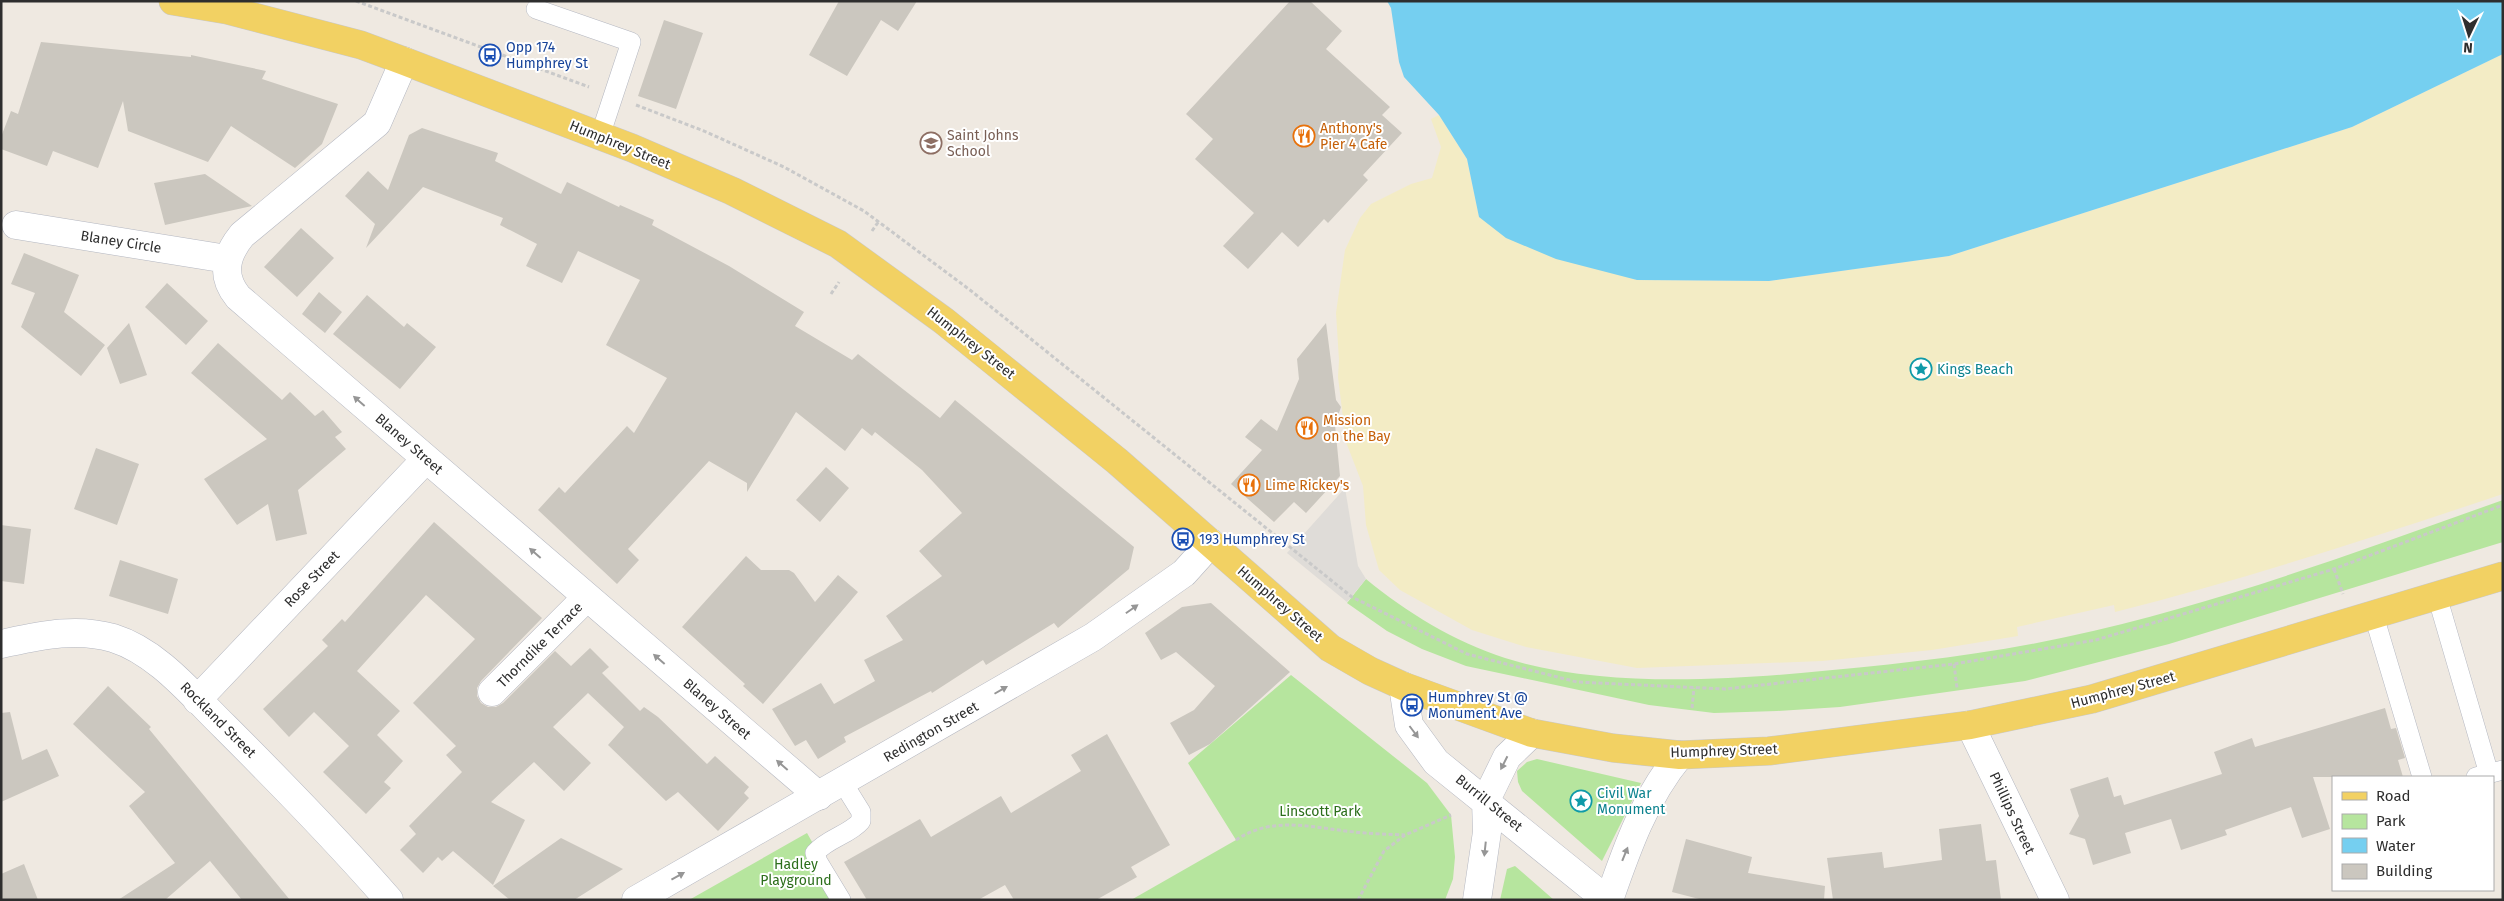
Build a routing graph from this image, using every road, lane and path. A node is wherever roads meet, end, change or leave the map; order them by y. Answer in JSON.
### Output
{"nodes":[{"id":1,"x":173,"y":1,"type":"edge"},
{"id":2,"x":536,"y":9,"type":"dead end"},
{"id":3,"x":404,"y":61,"type":"junction"},
{"id":4,"x":600,"y":136,"type":"junction"},
{"id":5,"x":16,"y":225,"type":"dead end"},
{"id":6,"x":227,"y":259,"type":"junction"},
{"id":7,"x":426,"y":459,"type":"junction"},
{"id":8,"x":1202,"y":476,"type":"dead end"},
{"id":9,"x":2503,"y":505,"type":"edge"},
{"id":10,"x":1211,"y":544,"type":"junction"},
{"id":11,"x":2334,"y":569,"type":"junction"},
{"id":12,"x":2503,"y":576,"type":"edge"},
{"id":13,"x":2437,"y":596,"type":"junction"},
{"id":14,"x":588,"y":597,"type":"junction"},
{"id":15,"x":2346,"y":603,"type":"dead end"},
{"id":16,"x":2374,"y":616,"type":"junction"},
{"id":17,"x":1,"y":644,"type":"edge"},
{"id":18,"x":1954,"y":664,"type":"junction"},
{"id":19,"x":1403,"y":686,"type":"junction"},
{"id":20,"x":1694,"y":688,"type":"junction"},
{"id":21,"x":1957,"y":688,"type":"dead end"},
{"id":22,"x":492,"y":692,"type":"dead end"},
{"id":23,"x":197,"y":700,"type":"junction"},
{"id":24,"x":1692,"y":708,"type":"dead end"},
{"id":25,"x":1970,"y":725,"type":"junction"},
{"id":26,"x":1532,"y":733,"type":"junction"},
{"id":27,"x":1680,"y":754,"type":"junction"},
{"id":28,"x":2489,"y":774,"type":"edge"},
{"id":29,"x":2422,"y":776,"type":"edge"},
{"id":30,"x":843,"y":783,"type":"junction"},
{"id":31,"x":819,"y":796,"type":"junction"},
{"id":32,"x":1486,"y":800,"type":"junction"},
{"id":33,"x":1451,"y":815,"type":"dead end"},
{"id":34,"x":1405,"y":835,"type":"junction"},
{"id":35,"x":1236,"y":840,"type":"dead end"},
{"id":36,"x":389,"y":900,"type":"edge"},
{"id":37,"x":636,"y":900,"type":"edge"},
{"id":38,"x":841,"y":900,"type":"edge"},
{"id":39,"x":1358,"y":900,"type":"edge"},
{"id":40,"x":1477,"y":900,"type":"edge"},
{"id":41,"x":1608,"y":900,"type":"edge"},
{"id":42,"x":2055,"y":900,"type":"edge"}],
"edges":[{"from":1,"to":3,"type":"main road","name":"Humphrey Street"},
{"from":2,"to":4,"type":"lane"},
{"from":3,"to":4,"type":"main road","name":"Humphrey Street"},
{"from":3,"to":6,"type":"street"},
{"from":4,"to":10,"type":"main road","name":"Humphrey Street"},
{"from":5,"to":6,"type":"street","name":"Blaney Circle"},
{"from":7,"to":6,"type":"street","name":"Blaney Street","one_way":true},
{"from":14,"to":7,"type":"street","name":"Blaney Street","one_way":true},
{"from":7,"to":23,"type":"street","name":"Rose Street"},
{"from":8,"to":20,"type":"path"},
{"from":9,"to":11,"type":"path"},
{"from":10,"to":19,"type":"main road","name":"Humphrey Street"},
{"from":30,"to":10,"type":"street","name":"Redington Street","one_way":true},
{"from":11,"to":15,"type":"path"},
{"from":11,"to":18,"type":"path"},
{"from":12,"to":13,"type":"main road","name":"Humphrey Street"},
{"from":13,"to":16,"type":"main road","name":"Humphrey Street"},
{"from":13,"to":28,"type":"lane"},
{"from":14,"to":22,"type":"street","name":"Thorndike Terrace"},
{"from":31,"to":14,"type":"street","name":"Blaney Street","one_way":true},
{"from":16,"to":25,"type":"main road","name":"Humphrey Street"},
{"from":16,"to":29,"type":"lane"},
{"from":17,"to":23,"type":"street","name":"Rockland Street"},
{"from":18,"to":20,"type":"path"},
{"from":18,"to":21,"type":"path"},
{"from":19,"to":26,"type":"main road","name":"Humphrey Street"},
{"from":19,"to":32,"type":"street","name":"Burrill Street","one_way":true},
{"from":20,"to":24,"type":"path"},
{"from":23,"to":36,"type":"street","name":"Rockland Street"},
{"from":25,"to":27,"type":"main road","name":"Humphrey Street"},
{"from":25,"to":42,"type":"street","name":"Phillips Street"},
{"from":26,"to":27,"type":"main road","name":"Humphrey Street"},
{"from":26,"to":32,"type":"street","one_way":true},
{"from":41,"to":27,"type":"street","one_way":true},
{"from":30,"to":31,"type":"street","name":"Redington Street"},
{"from":30,"to":38,"type":"lane"},
{"from":37,"to":31,"type":"street","name":"Redington Street","one_way":true},
{"from":32,"to":40,"type":"street","one_way":true},
{"from":32,"to":41,"type":"street","name":"Burrill Street"},
{"from":33,"to":34,"type":"path"},
{"from":34,"to":35,"type":"path"},
{"from":34,"to":39,"type":"path"}]}
